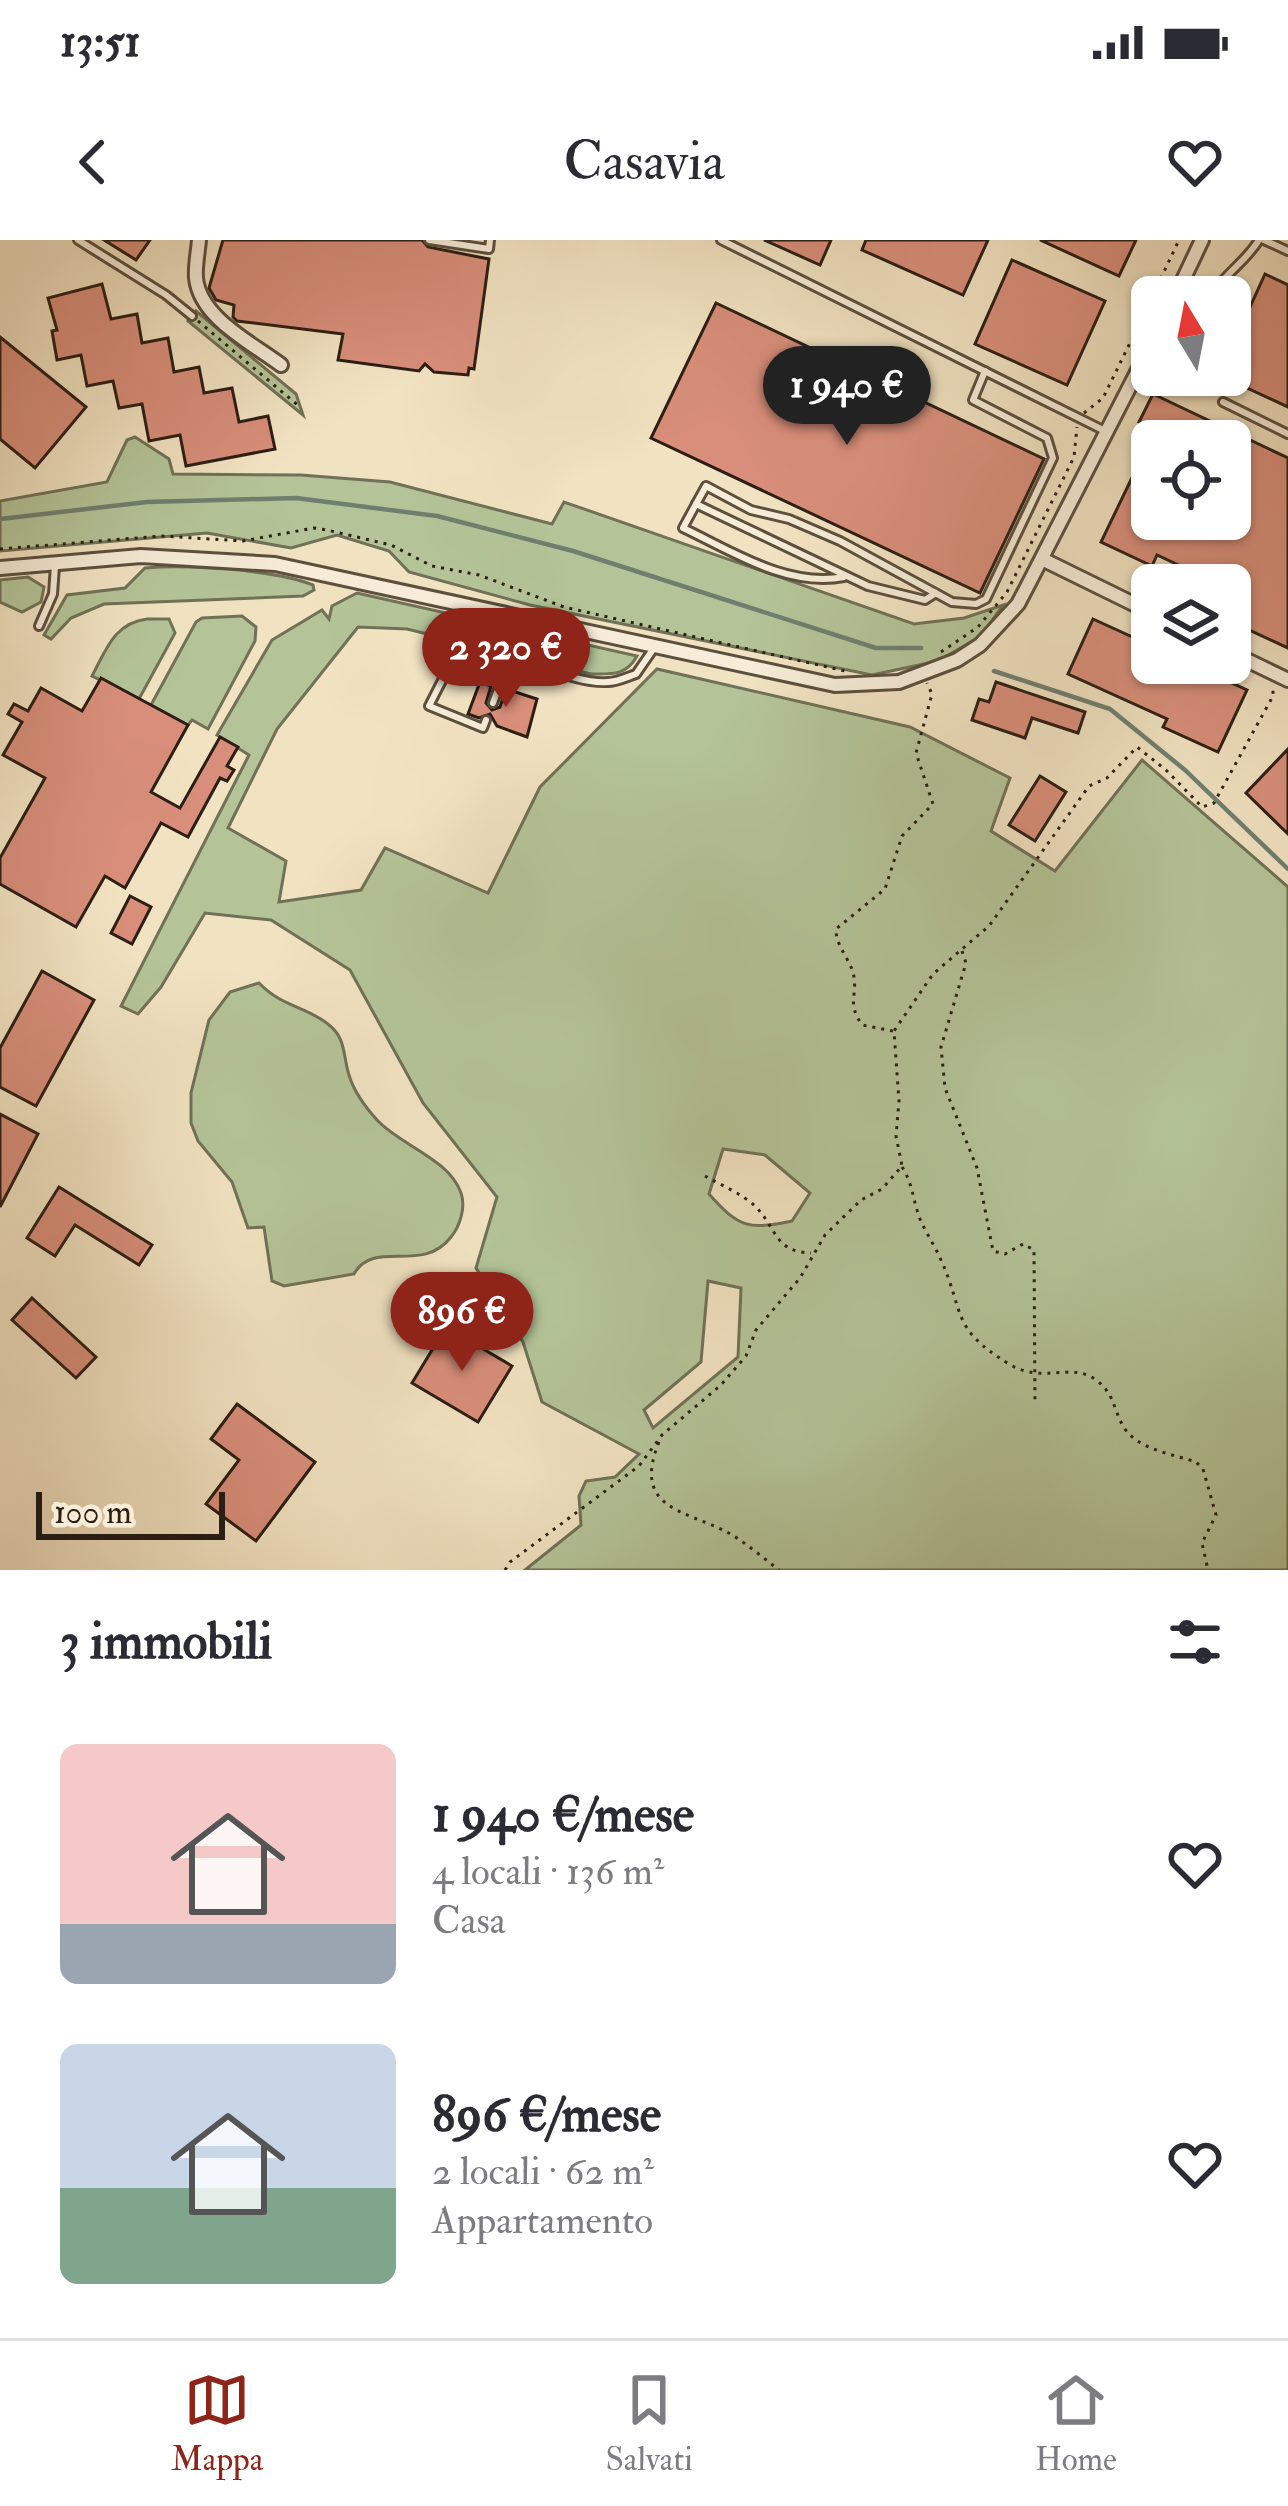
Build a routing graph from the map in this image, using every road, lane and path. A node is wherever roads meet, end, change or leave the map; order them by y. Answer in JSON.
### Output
{"nodes":[{"id":1,"x":78,"y":240,"type":"edge"},
{"id":2,"x":200,"y":240,"type":"edge"},
{"id":3,"x":429,"y":240,"type":"edge"},
{"id":4,"x":490,"y":240,"type":"edge"},
{"id":5,"x":721,"y":240,"type":"edge"},
{"id":6,"x":1179,"y":240,"type":"edge"},
{"id":7,"x":1202,"y":240,"type":"edge"},
{"id":8,"x":1261,"y":240,"type":"edge"},
{"id":9,"x":1288,"y":251,"type":"edge"},
{"id":10,"x":1162,"y":276,"type":"edge"},
{"id":11,"x":1184,"y":276,"type":"edge"},
{"id":12,"x":1223,"y":276,"type":"edge"},
{"id":13,"x":192,"y":316,"type":"joint"},
{"id":14,"x":1131,"y":341,"type":"edge"},
{"id":15,"x":281,"y":365,"type":"dead end"},
{"id":16,"x":985,"y":371,"type":"junction"},
{"id":17,"x":1131,"y":386,"type":"edge"},
{"id":18,"x":1223,"y":402,"type":"dead end"},
{"id":19,"x":300,"y":406,"type":"dead end"},
{"id":20,"x":1084,"y":413,"type":"dead end"},
{"id":21,"x":1078,"y":424,"type":"dead end"},
{"id":22,"x":1108,"y":433,"type":"junction"},
{"id":23,"x":1288,"y":434,"type":"edge"},
{"id":24,"x":696,"y":504,"type":"junction"},
{"id":25,"x":0,"y":549,"type":"edge"},
{"id":26,"x":1042,"y":559,"type":"junction"},
{"id":27,"x":55,"y":562,"type":"junction"},
{"id":28,"x":0,"y":568,"type":"edge"},
{"id":29,"x":847,"y":577,"type":"junction"},
{"id":30,"x":936,"y":593,"type":"junction"},
{"id":31,"x":1131,"y":604,"type":"edge"},
{"id":32,"x":38,"y":626,"type":"dead end"},
{"id":33,"x":654,"y":648,"type":"junction"},
{"id":34,"x":932,"y":657,"type":"dead end"},
{"id":35,"x":1251,"y":662,"type":"edge"},
{"id":36,"x":450,"y":664,"type":"junction"},
{"id":37,"x":858,"y":673,"type":"dead end"},
{"id":38,"x":1273,"y":673,"type":"junction"},
{"id":39,"x":924,"y":675,"type":"junction"},
{"id":40,"x":1288,"y":680,"type":"edge"},
{"id":41,"x":493,"y":704,"type":"dead end"},
{"id":42,"x":486,"y":721,"type":"dead end"},
{"id":43,"x":962,"y":949,"type":"junction"},
{"id":44,"x":895,"y":1031,"type":"junction"},
{"id":45,"x":902,"y":1166,"type":"junction"},
{"id":46,"x":705,"y":1176,"type":"dead end"},
{"id":47,"x":813,"y":1253,"type":"junction"},
{"id":48,"x":1035,"y":1376,"type":"junction"},
{"id":49,"x":1035,"y":1402,"type":"dead end"},
{"id":50,"x":662,"y":1435,"type":"junction"},
{"id":51,"x":505,"y":1570,"type":"edge"},
{"id":52,"x":779,"y":1570,"type":"edge"},
{"id":53,"x":1208,"y":1570,"type":"edge"}],
"edges":[{"from":1,"to":13,"type":"lane"},
{"from":2,"to":15,"type":"street"},
{"from":3,"to":4,"type":"lane"},
{"from":5,"to":16,"type":"lane"},
{"from":6,"to":10,"type":"path"},
{"from":7,"to":11,"type":"street"},
{"from":8,"to":9,"type":"lane"},
{"from":8,"to":12,"type":"lane"},
{"from":13,"to":19,"type":"path"},
{"from":14,"to":20,"type":"path"},
{"from":16,"to":22,"type":"lane"},
{"from":16,"to":30,"type":"lane"},
{"from":17,"to":22,"type":"street"},
{"from":18,"to":23,"type":"lane"},
{"from":21,"to":34,"type":"path"},
{"from":22,"to":26,"type":"street"},
{"from":24,"to":29,"type":"lane"},
{"from":24,"to":29,"type":"lane"},
{"from":24,"to":30,"type":"lane"},
{"from":25,"to":37,"type":"path"},
{"from":26,"to":31,"type":"street"},
{"from":26,"to":39,"type":"street"},
{"from":27,"to":28,"type":"street"},
{"from":27,"to":32,"type":"lane"},
{"from":27,"to":33,"type":"street"},
{"from":29,"to":30,"type":"lane"},
{"from":33,"to":36,"type":"lane"},
{"from":33,"to":39,"type":"street"},
{"from":35,"to":38,"type":"street"},
{"from":36,"to":41,"type":"lane"},
{"from":36,"to":42,"type":"lane"},
{"from":38,"to":40,"type":"street"},
{"from":38,"to":43,"type":"path"},
{"from":39,"to":44,"type":"path"},
{"from":43,"to":44,"type":"path"},
{"from":43,"to":48,"type":"path"},
{"from":44,"to":45,"type":"path"},
{"from":45,"to":47,"type":"path"},
{"from":45,"to":48,"type":"path"},
{"from":46,"to":47,"type":"path"},
{"from":47,"to":50,"type":"path"},
{"from":48,"to":49,"type":"path"},
{"from":48,"to":53,"type":"path"},
{"from":50,"to":51,"type":"path"},
{"from":50,"to":52,"type":"path"}]}
